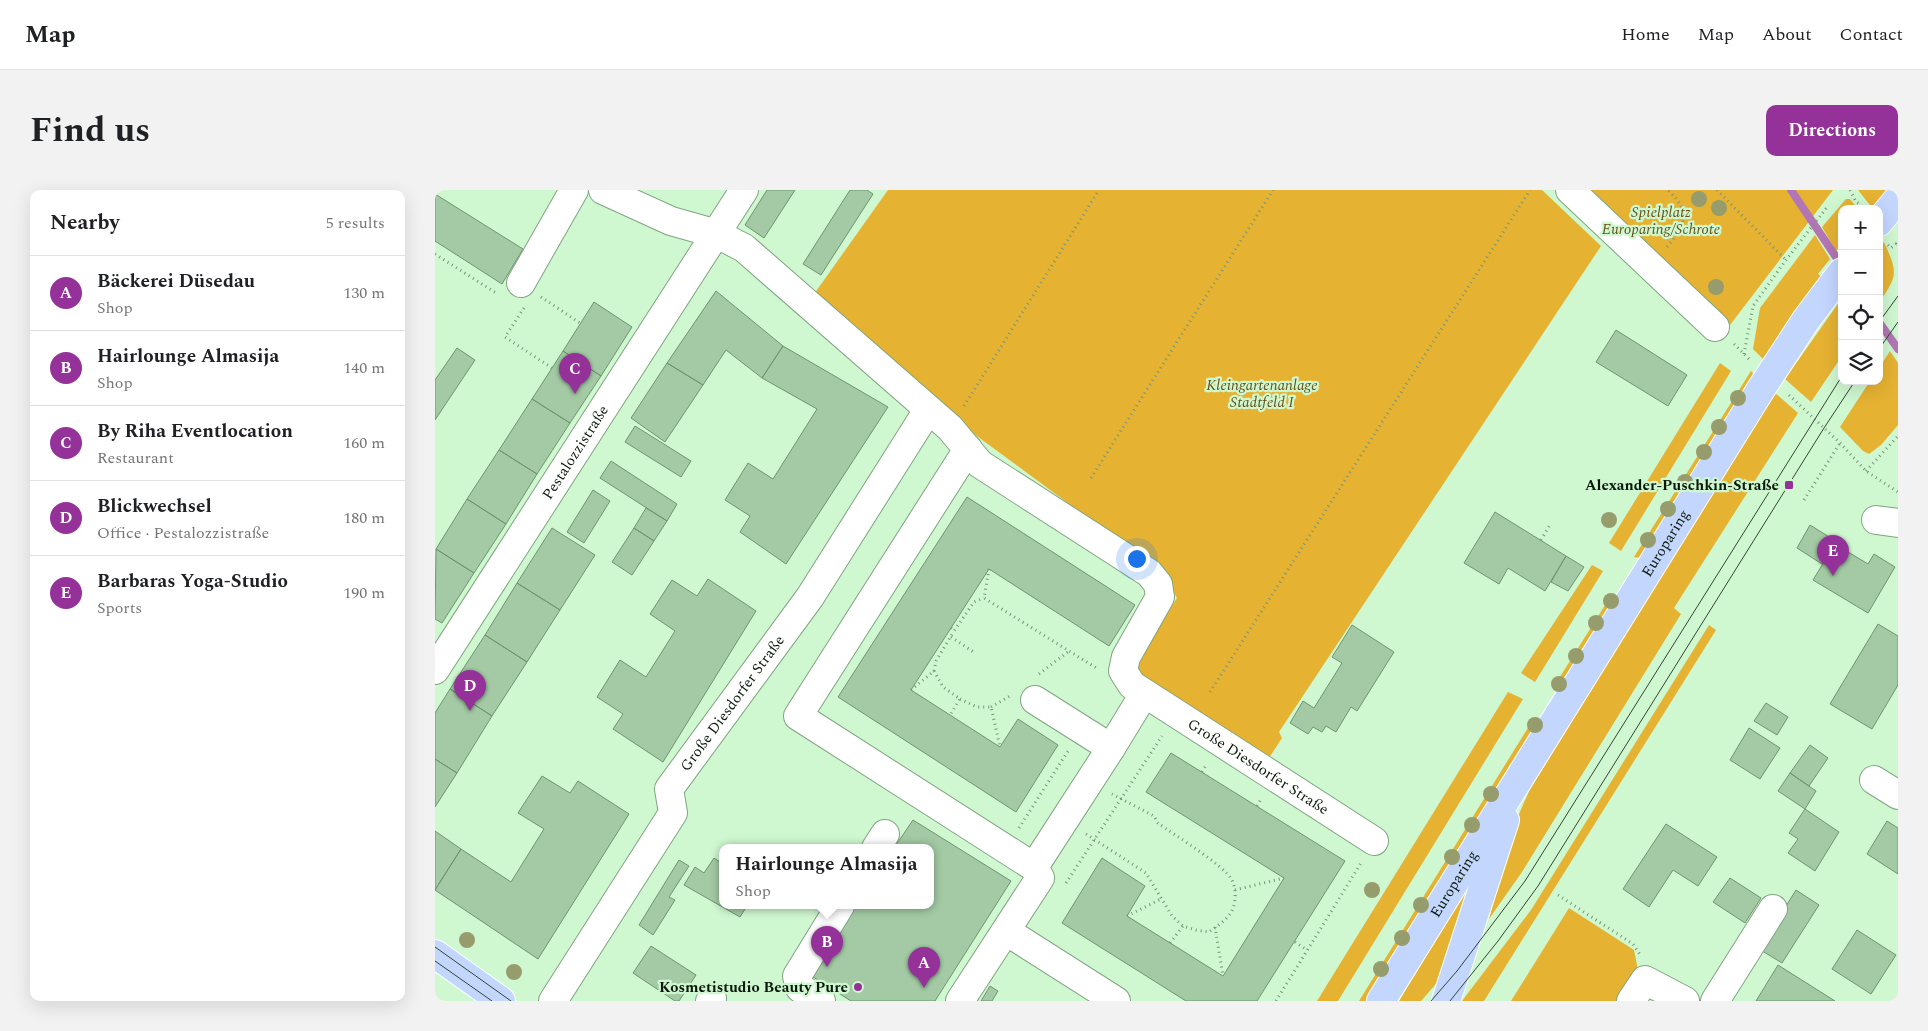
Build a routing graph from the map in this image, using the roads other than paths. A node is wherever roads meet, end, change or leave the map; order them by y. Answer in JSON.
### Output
{"nodes":[{"id":1,"x":574,"y":190,"type":"edge"},
{"id":2,"x":603,"y":190,"type":"edge"},
{"id":3,"x":744,"y":190,"type":"edge"},
{"id":4,"x":1570,"y":190,"type":"edge"},
{"id":5,"x":1898,"y":199,"type":"edge"},
{"id":6,"x":1883,"y":207,"type":"edge"},
{"id":7,"x":717,"y":234,"type":"junction"},
{"id":8,"x":1836,"y":279,"type":"edge"},
{"id":9,"x":528,"y":288,"type":"road end"},
{"id":10,"x":1715,"y":327,"type":"road end"},
{"id":11,"x":928,"y":410,"type":"junction"},
{"id":12,"x":968,"y":449,"type":"junction"},
{"id":13,"x":435,"y":670,"type":"edge"},
{"id":14,"x":1144,"y":694,"type":"junction"},
{"id":15,"x":1035,"y":700,"type":"dead end"},
{"id":16,"x":1111,"y":748,"type":"junction"},
{"id":17,"x":1526,"y":768,"type":"junction"},
{"id":18,"x":1874,"y":780,"type":"dead end"},
{"id":19,"x":1898,"y":795,"type":"edge"},
{"id":20,"x":1374,"y":841,"type":"road end"},
{"id":21,"x":1034,"y":867,"type":"junction"},
{"id":22,"x":838,"y":909,"type":"edge"},
{"id":23,"x":1773,"y":909,"type":"dead end"},
{"id":24,"x":1006,"y":931,"type":"junction"},
{"id":25,"x":435,"y":954,"type":"edge"},
{"id":26,"x":1638,"y":990,"type":"edge"},
{"id":27,"x":804,"y":997,"type":"edge"},
{"id":28,"x":501,"y":1001,"type":"edge"},
{"id":29,"x":553,"y":1001,"type":"edge"},
{"id":30,"x":960,"y":1001,"type":"edge"},
{"id":31,"x":1115,"y":1001,"type":"edge"},
{"id":32,"x":1381,"y":1001,"type":"edge"},
{"id":33,"x":1446,"y":1001,"type":"edge"},
{"id":34,"x":1685,"y":1001,"type":"edge"},
{"id":35,"x":1715,"y":1001,"type":"edge"}],
"edges":[{"from":1,"to":9,"type":"street"},
{"from":2,"to":7,"type":"street"},
{"from":3,"to":7,"type":"street","name":"Pestalozzistraße"},
{"from":4,"to":10,"type":"street"},
{"from":5,"to":6,"type":"main road"},
{"from":7,"to":11,"type":"street"},
{"from":7,"to":13,"type":"street","name":"Pestalozzistraße"},
{"from":8,"to":17,"type":"main road","name":"Europaring"},
{"from":11,"to":12,"type":"street"},
{"from":11,"to":29,"type":"street","name":"Große Diesdorfer Straße"},
{"from":12,"to":14,"type":"street","name":"Große Diesdorfer Straße"},
{"from":12,"to":21,"type":"street"},
{"from":14,"to":16,"type":"street"},
{"from":14,"to":20,"type":"street","name":"Große Diesdorfer Straße"},
{"from":15,"to":16,"type":"street"},
{"from":16,"to":21,"type":"street"},
{"from":17,"to":32,"type":"main road","name":"Europaring"},
{"from":17,"to":33,"type":"main road","name":"Europaring"},
{"from":18,"to":19,"type":"street"},
{"from":21,"to":24,"type":"street"},
{"from":22,"to":27,"type":"street"},
{"from":23,"to":35,"type":"street"},
{"from":24,"to":30,"type":"street"},
{"from":24,"to":31,"type":"street"},
{"from":25,"to":28,"type":"main road"},
{"from":26,"to":34,"type":"street"}]}
